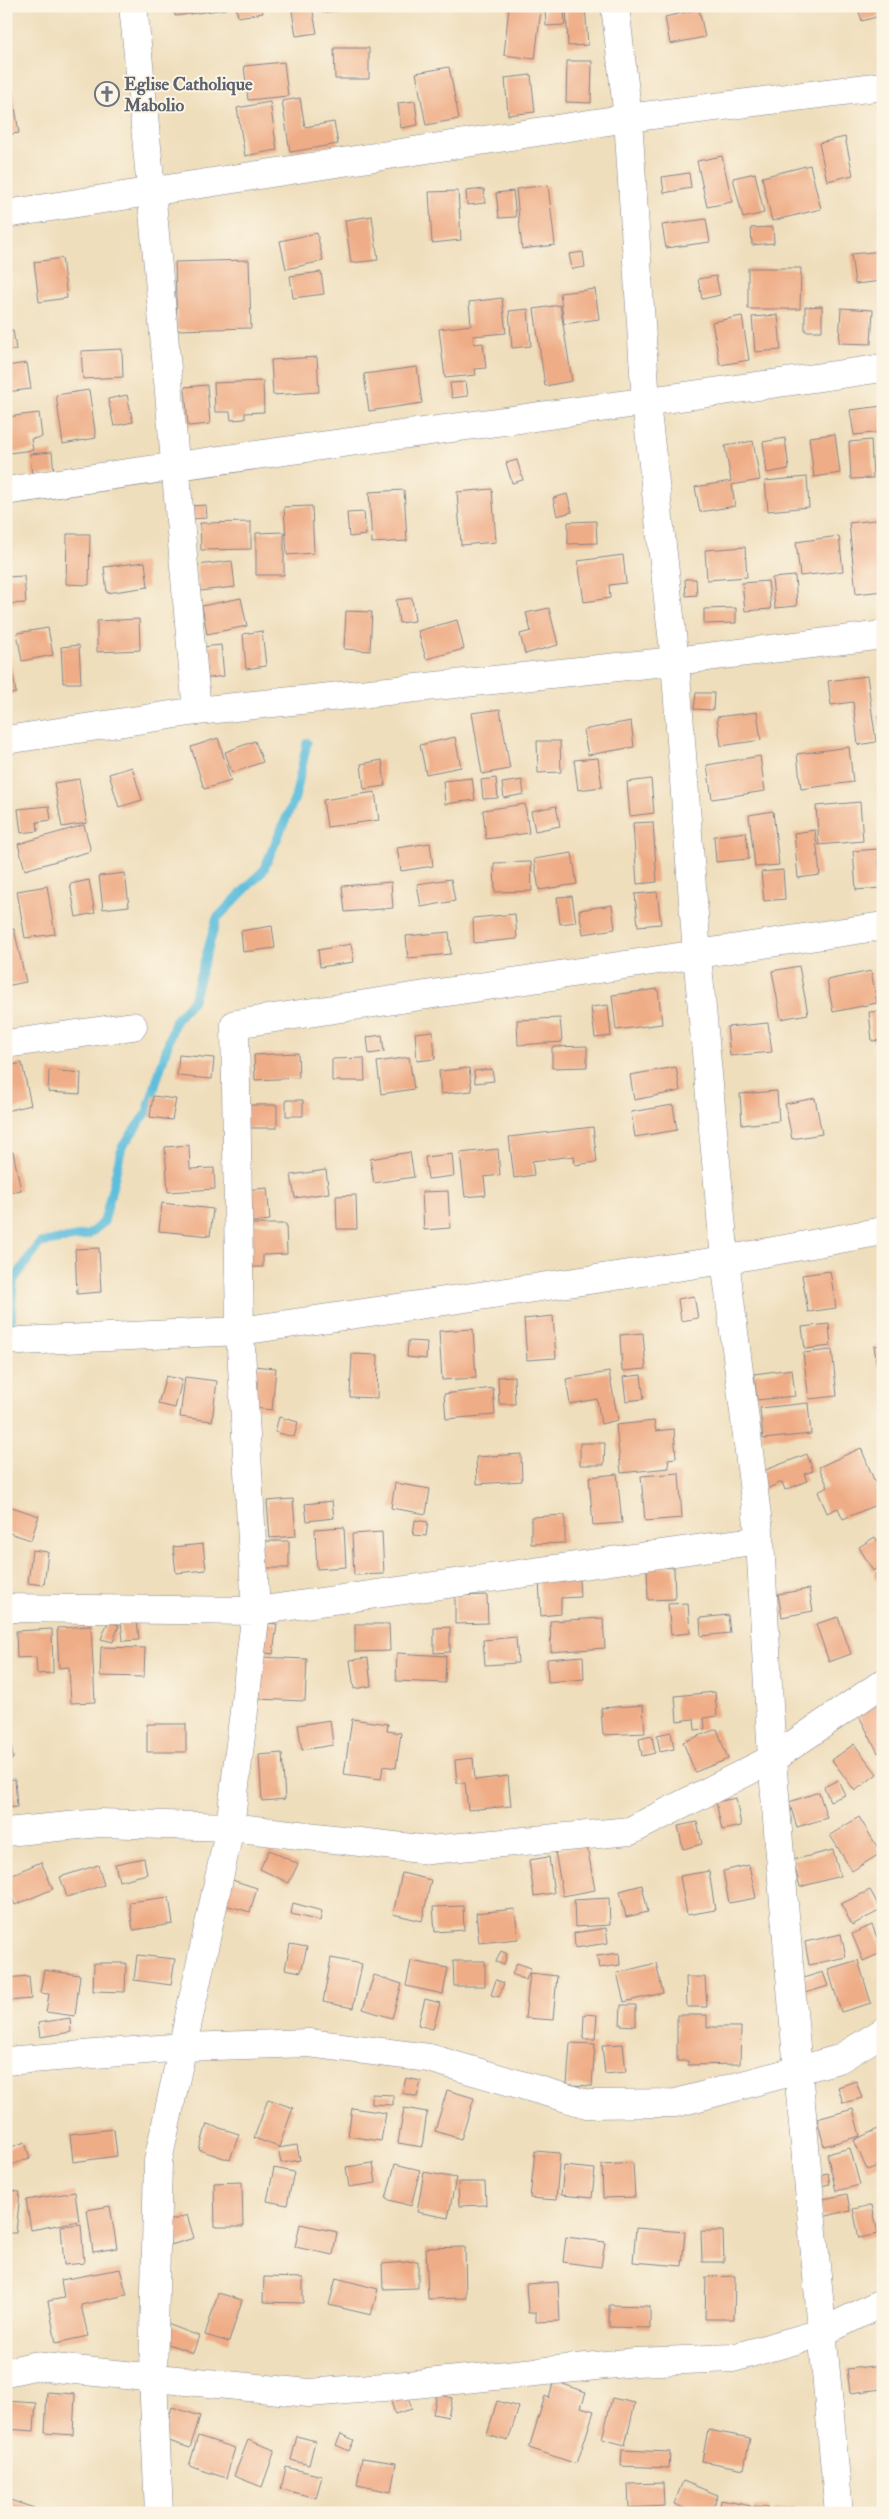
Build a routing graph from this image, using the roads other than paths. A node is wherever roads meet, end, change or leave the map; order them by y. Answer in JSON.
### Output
{"nodes":[{"id":1,"x":133,"y":6,"type":"edge"},
{"id":2,"x":615,"y":6,"type":"edge"},
{"id":3,"x":883,"y":86,"type":"edge"},
{"id":4,"x":628,"y":118,"type":"junction"},
{"id":5,"x":152,"y":190,"type":"junction"},
{"id":6,"x":6,"y":214,"type":"edge"},
{"id":7,"x":883,"y":368,"type":"edge"},
{"id":8,"x":646,"y":402,"type":"junction"},
{"id":9,"x":174,"y":466,"type":"junction"},
{"id":10,"x":6,"y":491,"type":"edge"},
{"id":11,"x":883,"y":635,"type":"edge"},
{"id":12,"x":675,"y":661,"type":"junction"},
{"id":13,"x":197,"y":711,"type":"junction"},
{"id":14,"x":6,"y":740,"type":"edge"},
{"id":15,"x":883,"y":926,"type":"edge"},
{"id":16,"x":697,"y":954,"type":"junction"},
{"id":17,"x":133,"y":1026,"type":"dead end"},
{"id":18,"x":6,"y":1044,"type":"edge"},
{"id":19,"x":883,"y":1231,"type":"edge"},
{"id":20,"x":725,"y":1260,"type":"junction"},
{"id":21,"x":240,"y":1331,"type":"junction"},
{"id":22,"x":20,"y":1341,"type":"dead end"},
{"id":23,"x":760,"y":1540,"type":"junction"},
{"id":24,"x":6,"y":1608,"type":"edge"},
{"id":25,"x":256,"y":1611,"type":"junction"},
{"id":26,"x":883,"y":1683,"type":"edge"},
{"id":27,"x":772,"y":1759,"type":"junction"},
{"id":28,"x":230,"y":1827,"type":"junction"},
{"id":29,"x":6,"y":1832,"type":"edge"},
{"id":30,"x":883,"y":2032,"type":"edge"},
{"id":31,"x":184,"y":2047,"type":"junction"},
{"id":32,"x":6,"y":2061,"type":"edge"},
{"id":33,"x":798,"y":2071,"type":"junction"},
{"id":34,"x":883,"y":2302,"type":"edge"},
{"id":35,"x":821,"y":2333,"type":"junction"},
{"id":36,"x":6,"y":2372,"type":"edge"},
{"id":37,"x":153,"y":2377,"type":"junction"},
{"id":38,"x":159,"y":2513,"type":"edge"},
{"id":39,"x":839,"y":2513,"type":"edge"}],
"edges":[{"from":1,"to":5,"type":"street"},
{"from":2,"to":4,"type":"street"},
{"from":3,"to":4,"type":"street"},
{"from":4,"to":5,"type":"street"},
{"from":4,"to":8,"type":"street"},
{"from":5,"to":6,"type":"street"},
{"from":5,"to":9,"type":"street"},
{"from":7,"to":8,"type":"street"},
{"from":8,"to":9,"type":"street"},
{"from":8,"to":12,"type":"street"},
{"from":9,"to":10,"type":"street"},
{"from":9,"to":13,"type":"street"},
{"from":11,"to":12,"type":"street"},
{"from":12,"to":13,"type":"street"},
{"from":12,"to":16,"type":"street"},
{"from":13,"to":14,"type":"street"},
{"from":15,"to":16,"type":"street"},
{"from":16,"to":20,"type":"street"},
{"from":16,"to":21,"type":"street"},
{"from":17,"to":18,"type":"street"},
{"from":19,"to":20,"type":"street"},
{"from":20,"to":21,"type":"street"},
{"from":20,"to":23,"type":"street"},
{"from":21,"to":22,"type":"street"},
{"from":21,"to":25,"type":"street"},
{"from":23,"to":25,"type":"street"},
{"from":23,"to":27,"type":"street"},
{"from":24,"to":25,"type":"street"},
{"from":25,"to":28,"type":"street"},
{"from":26,"to":27,"type":"street"},
{"from":27,"to":28,"type":"street"},
{"from":27,"to":33,"type":"street"},
{"from":28,"to":29,"type":"street"},
{"from":28,"to":31,"type":"street"},
{"from":30,"to":33,"type":"street"},
{"from":31,"to":32,"type":"street"},
{"from":31,"to":33,"type":"street"},
{"from":31,"to":37,"type":"street"},
{"from":33,"to":35,"type":"street"},
{"from":34,"to":35,"type":"street"},
{"from":35,"to":37,"type":"street"},
{"from":35,"to":39,"type":"street"},
{"from":36,"to":37,"type":"street"},
{"from":37,"to":38,"type":"street"}]}
